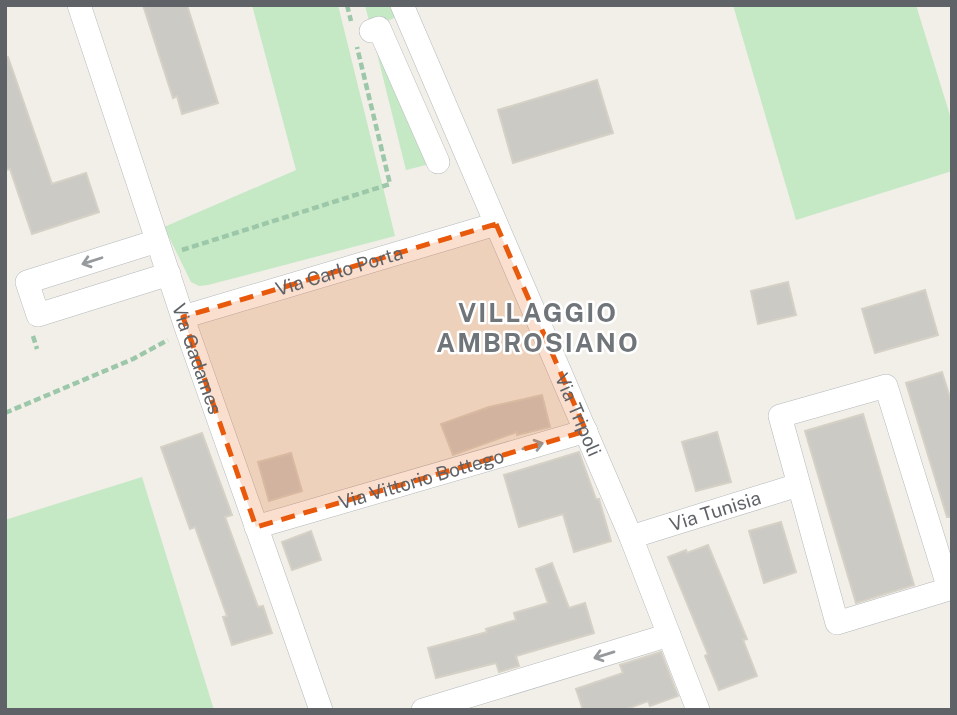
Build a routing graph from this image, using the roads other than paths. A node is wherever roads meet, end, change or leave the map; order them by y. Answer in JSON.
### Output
{"nodes":[{"id":1,"x":79,"y":5,"type":"edge"},
{"id":2,"x":402,"y":5,"type":"edge"},
{"id":3,"x":360,"y":35,"type":"road end"},
{"id":4,"x":438,"y":162,"type":"dead end"},
{"id":5,"x":496,"y":224,"type":"junction"},
{"id":6,"x":157,"y":241,"type":"junction"},
{"id":7,"x":169,"y":274,"type":"junction"},
{"id":8,"x":185,"y":323,"type":"junction"},
{"id":9,"x":586,"y":431,"type":"junction"},
{"id":10,"x":798,"y":485,"type":"junction"},
{"id":11,"x":256,"y":527,"type":"junction"},
{"id":12,"x":631,"y":537,"type":"junction"},
{"id":13,"x":669,"y":635,"type":"junction"},
{"id":14,"x":321,"y":710,"type":"edge"},
{"id":15,"x":423,"y":710,"type":"edge"},
{"id":16,"x":698,"y":710,"type":"edge"}],
"edges":[{"from":1,"to":6,"type":"street","name":"Via Gadames"},
{"from":2,"to":5,"type":"street","name":"Via Tripoli"},
{"from":3,"to":4,"type":"street"},
{"from":5,"to":8,"type":"street","name":"Via Carlo Porta"},
{"from":5,"to":9,"type":"street","name":"Via Tripoli"},
{"from":6,"to":7,"type":"street","name":"Via Gadames"},
{"from":6,"to":7,"type":"street","one_way":true},
{"from":7,"to":8,"type":"street","name":"Via Gadames"},
{"from":8,"to":11,"type":"street","name":"Via Gadames"},
{"from":11,"to":9,"type":"street","name":"Via Vittorio Bottego","one_way":true},
{"from":9,"to":12,"type":"street","name":"Via Tripoli"},
{"from":10,"to":10,"type":"street"},
{"from":10,"to":12,"type":"street","name":"Via Tunisia"},
{"from":11,"to":14,"type":"street","name":"Via Gadames"},
{"from":12,"to":13,"type":"street","name":"Via Tripoli"},
{"from":13,"to":15,"type":"street","one_way":true},
{"from":13,"to":16,"type":"street","name":"Via Tripoli"}]}
